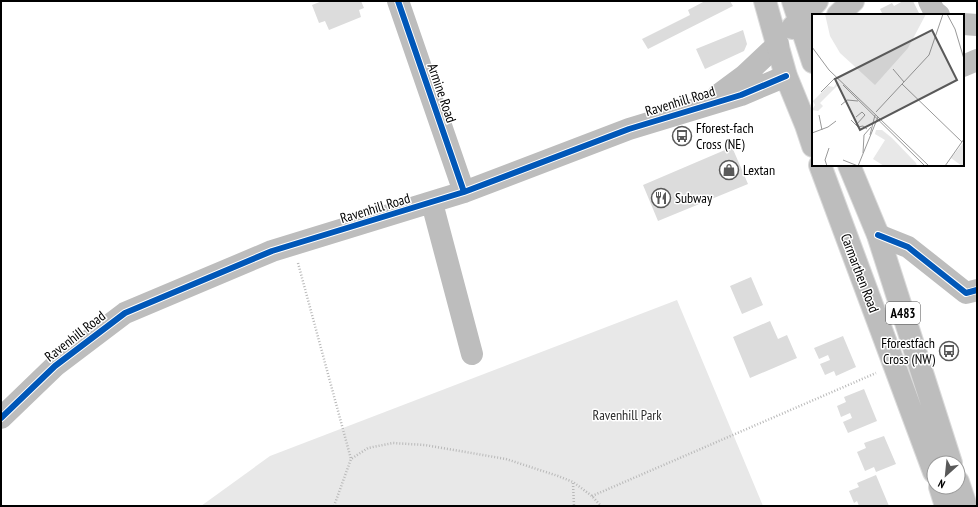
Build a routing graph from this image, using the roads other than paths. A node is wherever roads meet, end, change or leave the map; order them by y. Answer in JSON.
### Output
{"nodes":[{"id":1,"x":398,"y":1,"type":"edge"},
{"id":2,"x":765,"y":1,"type":"edge"},
{"id":3,"x":817,"y":1,"type":"edge"},
{"id":4,"x":853,"y":1,"type":"edge"},
{"id":5,"x":929,"y":1,"type":"edge"},
{"id":6,"x":796,"y":10,"type":"edge"},
{"id":7,"x":839,"y":14,"type":"edge"},
{"id":8,"x":938,"y":14,"type":"edge"},
{"id":9,"x":964,"y":24,"type":"edge"},
{"id":10,"x":977,"y":25,"type":"edge"},
{"id":11,"x":778,"y":44,"type":"junction"},
{"id":12,"x":812,"y":52,"type":"edge"},
{"id":13,"x":977,"y":60,"type":"edge"},
{"id":14,"x":964,"y":66,"type":"edge"},
{"id":15,"x":786,"y":76,"type":"junction"},
{"id":16,"x":702,"y":106,"type":"junction"},
{"id":17,"x":812,"y":143,"type":"edge"},
{"id":18,"x":820,"y":166,"type":"edge"},
{"id":19,"x":849,"y":166,"type":"edge"},
{"id":20,"x":464,"y":192,"type":"junction"},
{"id":21,"x":432,"y":203,"type":"junction"},
{"id":22,"x":878,"y":235,"type":"junction"},
{"id":23,"x":977,"y":290,"type":"edge"},
{"id":24,"x":472,"y":354,"type":"dead end"},
{"id":25,"x":1,"y":418,"type":"edge"},
{"id":26,"x":928,"y":455,"type":"edge"},
{"id":27,"x":948,"y":455,"type":"edge"},
{"id":28,"x":943,"y":495,"type":"edge"},
{"id":29,"x":962,"y":495,"type":"edge"},
{"id":30,"x":946,"y":506,"type":"edge"},
{"id":31,"x":966,"y":506,"type":"edge"}],
"edges":[{"from":1,"to":20,"type":"street","name":"Armine Road"},
{"from":2,"to":11,"type":"street"},
{"from":3,"to":6,"type":"street","name":"Ravenhill Road"},
{"from":4,"to":7,"type":"street"},
{"from":5,"to":8,"type":"street"},
{"from":6,"to":11,"type":"street","name":"Ravenhill Road"},
{"from":6,"to":12,"type":"street"},
{"from":9,"to":10,"type":"street"},
{"from":11,"to":15,"type":"street"},
{"from":11,"to":16,"type":"street","name":"Ravenhill Road"},
{"from":12,"to":15,"type":"street"},
{"from":13,"to":14,"type":"street"},
{"from":15,"to":16,"type":"street","name":"Ravenhill Road"},
{"from":15,"to":17,"type":"street"},
{"from":16,"to":20,"type":"street","name":"Ravenhill Road"},
{"from":18,"to":26,"type":"street","name":"Carmarthen Road","number":"A483"},
{"from":19,"to":22,"type":"street","name":"Carmarthen Road","number":"A483"},
{"from":20,"to":21,"type":"street","name":"Ravenhill Road"},
{"from":21,"to":24,"type":"street"},
{"from":21,"to":25,"type":"street","name":"Ravenhill Road"},
{"from":22,"to":23,"type":"street"},
{"from":22,"to":27,"type":"street","name":"Carmarthen Road","number":"A483"},
{"from":28,"to":30,"type":"street"},
{"from":29,"to":31,"type":"street"}]}
